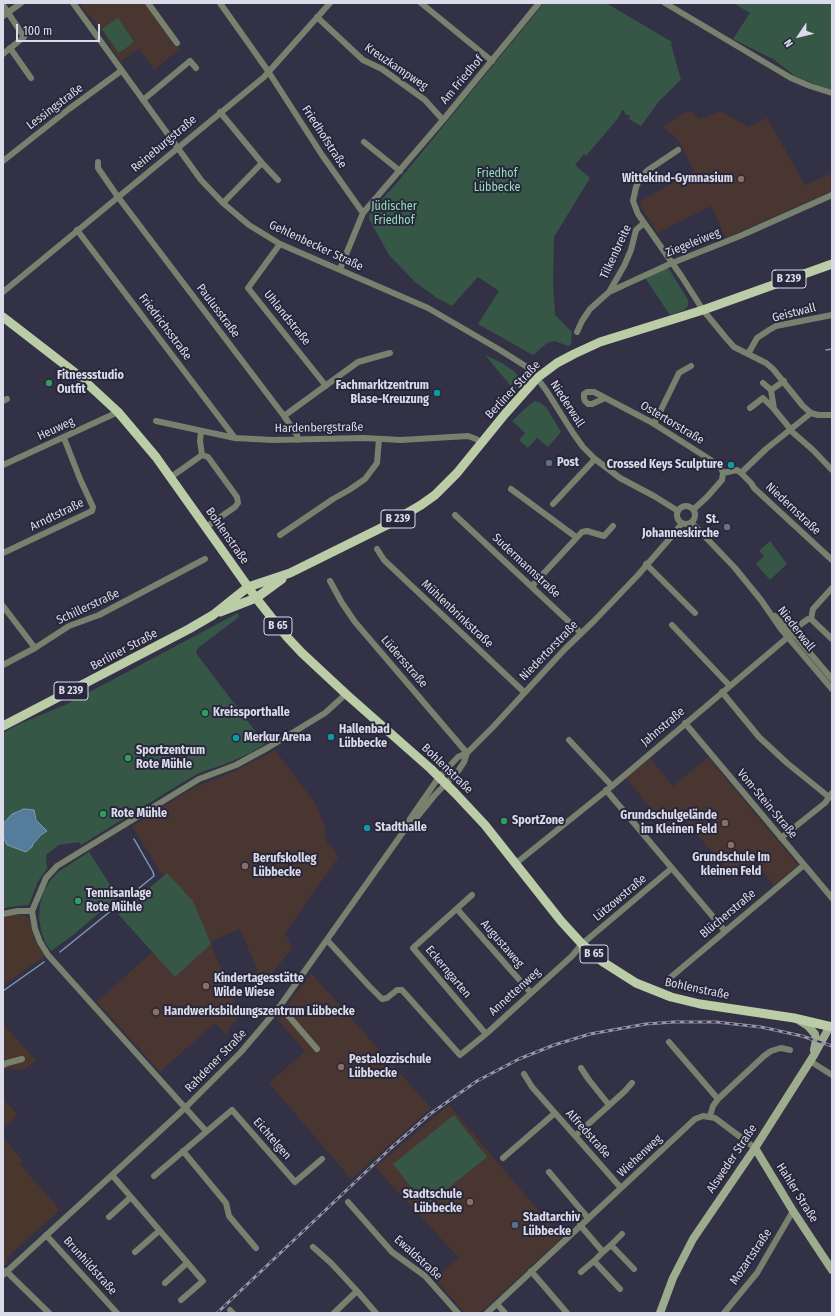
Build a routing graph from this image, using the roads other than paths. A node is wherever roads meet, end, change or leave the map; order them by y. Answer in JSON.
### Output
{"nodes":[{"id":1,"x":21,"y":3,"type":"edge"},
{"id":2,"x":73,"y":3,"type":"edge"},
{"id":3,"x":148,"y":3,"type":"edge"},
{"id":4,"x":220,"y":3,"type":"edge"},
{"id":5,"x":330,"y":3,"type":"edge"},
{"id":6,"x":421,"y":3,"type":"edge"},
{"id":7,"x":539,"y":3,"type":"edge"},
{"id":8,"x":665,"y":3,"type":"edge"},
{"id":9,"x":3,"y":5,"type":"edge"},
{"id":10,"x":6,"y":14,"type":"edge"},
{"id":11,"x":317,"y":17,"type":"junction"},
{"id":12,"x":177,"y":43,"type":"dead end"},
{"id":13,"x":10,"y":48,"type":"junction"},
{"id":14,"x":3,"y":54,"type":"edge"},
{"id":15,"x":492,"y":61,"type":"junction"},
{"id":16,"x":196,"y":68,"type":"dead end"},
{"id":17,"x":122,"y":71,"type":"junction"},
{"id":18,"x":268,"y":71,"type":"junction"},
{"id":19,"x":31,"y":78,"type":"dead end"},
{"id":20,"x":832,"y":93,"type":"edge"},
{"id":21,"x":143,"y":100,"type":"junction"},
{"id":22,"x":220,"y":112,"type":"junction"},
{"id":23,"x":443,"y":120,"type":"junction"},
{"id":24,"x":364,"y":142,"type":"dead end"},
{"id":25,"x":177,"y":148,"type":"junction"},
{"id":26,"x":678,"y":150,"type":"dead end"},
{"id":27,"x":3,"y":161,"type":"edge"},
{"id":28,"x":98,"y":162,"type":"dead end"},
{"id":29,"x":262,"y":163,"type":"junction"},
{"id":30,"x":400,"y":171,"type":"junction"},
{"id":31,"x":278,"y":180,"type":"dead end"},
{"id":32,"x":832,"y":194,"type":"edge"},
{"id":33,"x":118,"y":197,"type":"junction"},
{"id":34,"x":222,"y":203,"type":"junction"},
{"id":35,"x":363,"y":213,"type":"junction"},
{"id":36,"x":644,"y":223,"type":"junction"},
{"id":37,"x":77,"y":230,"type":"junction"},
{"id":38,"x":280,"y":244,"type":"junction"},
{"id":39,"x":672,"y":263,"type":"junction"},
{"id":40,"x":832,"y":264,"type":"edge"},
{"id":41,"x":340,"y":269,"type":"junction"},
{"id":42,"x":3,"y":292,"type":"edge"},
{"id":43,"x":609,"y":292,"type":"junction"},
{"id":44,"x":702,"y":310,"type":"junction"},
{"id":45,"x":832,"y":315,"type":"edge"},
{"id":46,"x":3,"y":317,"type":"edge"},
{"id":47,"x":577,"y":332,"type":"dead end"},
{"id":48,"x":390,"y":353,"type":"dead end"},
{"id":49,"x":748,"y":354,"type":"junction"},
{"id":50,"x":691,"y":366,"type":"dead end"},
{"id":51,"x":537,"y":378,"type":"junction"},
{"id":52,"x":782,"y":378,"type":"junction"},
{"id":53,"x":763,"y":383,"type":"dead end"},
{"id":54,"x":326,"y":386,"type":"junction"},
{"id":55,"x":771,"y":390,"type":"junction"},
{"id":56,"x":605,"y":398,"type":"dead end"},
{"id":57,"x":750,"y":408,"type":"dead end"},
{"id":58,"x":774,"y":409,"type":"junction"},
{"id":59,"x":118,"y":412,"type":"junction"},
{"id":60,"x":811,"y":412,"type":"junction"},
{"id":61,"x":832,"y":415,"type":"edge"},
{"id":62,"x":284,"y":416,"type":"junction"},
{"id":63,"x":156,"y":421,"type":"dead end"},
{"id":64,"x":654,"y":424,"type":"junction"},
{"id":65,"x":790,"y":430,"type":"junction"},
{"id":66,"x":201,"y":432,"type":"junction"},
{"id":67,"x":64,"y":438,"type":"junction"},
{"id":68,"x":235,"y":438,"type":"junction"},
{"id":69,"x":379,"y":439,"type":"junction"},
{"id":70,"x":298,"y":440,"type":"junction"},
{"id":71,"x":482,"y":443,"type":"junction"},
{"id":72,"x":202,"y":456,"type":"junction"},
{"id":73,"x":595,"y":459,"type":"junction"},
{"id":74,"x":3,"y":465,"type":"edge"},
{"id":75,"x":832,"y":470,"type":"edge"},
{"id":76,"x":723,"y":473,"type":"junction"},
{"id":77,"x":741,"y":473,"type":"junction"},
{"id":78,"x":171,"y":476,"type":"junction"},
{"id":79,"x":511,"y":489,"type":"dead end"},
{"id":80,"x":553,"y":504,"type":"dead end"},
{"id":81,"x":694,"y":509,"type":"junction"},
{"id":82,"x":678,"y":511,"type":"junction"},
{"id":83,"x":455,"y":515,"type":"dead end"},
{"id":84,"x":682,"y":523,"type":"junction"},
{"id":85,"x":692,"y":523,"type":"junction"},
{"id":86,"x":613,"y":526,"type":"dead end"},
{"id":87,"x":206,"y":527,"type":"junction"},
{"id":88,"x":280,"y":535,"type":"dead end"},
{"id":89,"x":576,"y":537,"type":"junction"},
{"id":90,"x":377,"y":549,"type":"dead end"},
{"id":91,"x":3,"y":553,"type":"edge"},
{"id":92,"x":205,"y":559,"type":"dead end"},
{"id":93,"x":832,"y":560,"type":"edge"},
{"id":94,"x":646,"y":564,"type":"junction"},
{"id":95,"x":290,"y":573,"type":"junction"},
{"id":96,"x":330,"y":581,"type":"dead end"},
{"id":97,"x":532,"y":586,"type":"junction"},
{"id":98,"x":248,"y":588,"type":"junction"},
{"id":99,"x":832,"y":588,"type":"edge"},
{"id":100,"x":256,"y":598,"type":"junction"},
{"id":101,"x":761,"y":600,"type":"junction"},
{"id":102,"x":3,"y":606,"type":"edge"},
{"id":103,"x":695,"y":613,"type":"dead end"},
{"id":104,"x":213,"y":615,"type":"junction"},
{"id":105,"x":811,"y":619,"type":"junction"},
{"id":106,"x":672,"y":625,"type":"dead end"},
{"id":107,"x":789,"y":630,"type":"junction"},
{"id":108,"x":581,"y":633,"type":"junction"},
{"id":109,"x":788,"y":637,"type":"junction"},
{"id":110,"x":832,"y":639,"type":"edge"},
{"id":111,"x":35,"y":648,"type":"junction"},
{"id":112,"x":3,"y":665,"type":"edge"},
{"id":113,"x":832,"y":679,"type":"edge"},
{"id":114,"x":729,"y":686,"type":"junction"},
{"id":115,"x":832,"y":689,"type":"edge"},
{"id":116,"x":524,"y":692,"type":"junction"},
{"id":117,"x":722,"y":692,"type":"junction"},
{"id":118,"x":346,"y":694,"type":"junction"},
{"id":119,"x":685,"y":723,"type":"junction"},
{"id":120,"x":3,"y":726,"type":"edge"},
{"id":121,"x":569,"y":740,"type":"dead end"},
{"id":122,"x":467,"y":753,"type":"junction"},
{"id":123,"x":439,"y":777,"type":"junction"},
{"id":124,"x":446,"y":784,"type":"junction"},
{"id":125,"x":609,"y":788,"type":"junction"},
{"id":126,"x":831,"y":795,"type":"edge"},
{"id":127,"x":406,"y":828,"type":"junction"},
{"id":128,"x":781,"y":838,"type":"junction"},
{"id":129,"x":516,"y":864,"type":"junction"},
{"id":130,"x":804,"y":865,"type":"junction"},
{"id":131,"x":672,"y":868,"type":"junction"},
{"id":132,"x":472,"y":895,"type":"dead end"},
{"id":133,"x":832,"y":898,"type":"edge"},
{"id":134,"x":457,"y":909,"type":"junction"},
{"id":135,"x":32,"y":911,"type":"junction"},
{"id":136,"x":3,"y":914,"type":"edge"},
{"id":137,"x":725,"y":931,"type":"junction"},
{"id":138,"x":327,"y":940,"type":"junction"},
{"id":139,"x":582,"y":944,"type":"junction"},
{"id":140,"x":668,"y":981,"type":"dead end"},
{"id":141,"x":531,"y":993,"type":"junction"},
{"id":142,"x":280,"y":1006,"type":"junction"},
{"id":143,"x":794,"y":1018,"type":"junction"},
{"id":144,"x":831,"y":1026,"type":"edge"},
{"id":145,"x":486,"y":1034,"type":"junction"},
{"id":146,"x":669,"y":1042,"type":"dead end"},
{"id":147,"x":317,"y":1049,"type":"dead end"},
{"id":148,"x":790,"y":1050,"type":"dead end"},
{"id":149,"x":812,"y":1058,"type":"junction"},
{"id":150,"x":22,"y":1059,"type":"dead end"},
{"id":151,"x":3,"y":1065,"type":"edge"},
{"id":152,"x":581,"y":1068,"type":"dead end"},
{"id":153,"x":524,"y":1074,"type":"dead end"},
{"id":154,"x":832,"y":1075,"type":"edge"},
{"id":155,"x":632,"y":1082,"type":"dead end"},
{"id":156,"x":718,"y":1099,"type":"junction"},
{"id":157,"x":610,"y":1105,"type":"junction"},
{"id":158,"x":186,"y":1108,"type":"junction"},
{"id":159,"x":555,"y":1113,"type":"junction"},
{"id":160,"x":710,"y":1116,"type":"junction"},
{"id":161,"x":206,"y":1131,"type":"junction"},
{"id":162,"x":575,"y":1136,"type":"junction"},
{"id":163,"x":755,"y":1148,"type":"junction"},
{"id":164,"x":183,"y":1151,"type":"junction"},
{"id":165,"x":503,"y":1158,"type":"dead end"},
{"id":166,"x":322,"y":1159,"type":"dead end"},
{"id":167,"x":549,"y":1172,"type":"dead end"},
{"id":168,"x":112,"y":1175,"type":"junction"},
{"id":169,"x":154,"y":1176,"type":"dead end"},
{"id":170,"x":621,"y":1188,"type":"junction"},
{"id":171,"x":131,"y":1197,"type":"junction"},
{"id":172,"x":348,"y":1202,"type":"dead end"},
{"id":173,"x":793,"y":1211,"type":"junction"},
{"id":174,"x":109,"y":1217,"type":"dead end"},
{"id":175,"x":588,"y":1218,"type":"junction"},
{"id":176,"x":580,"y":1225,"type":"junction"},
{"id":177,"x":159,"y":1232,"type":"junction"},
{"id":178,"x":622,"y":1234,"type":"dead end"},
{"id":179,"x":46,"y":1235,"type":"junction"},
{"id":180,"x":611,"y":1245,"type":"junction"},
{"id":181,"x":313,"y":1247,"type":"dead end"},
{"id":182,"x":256,"y":1248,"type":"dead end"},
{"id":183,"x":135,"y":1252,"type":"dead end"},
{"id":184,"x":603,"y":1252,"type":"junction"},
{"id":185,"x":594,"y":1261,"type":"junction"},
{"id":186,"x":187,"y":1263,"type":"junction"},
{"id":187,"x":634,"y":1269,"type":"dead end"},
{"id":188,"x":832,"y":1270,"type":"edge"},
{"id":189,"x":531,"y":1271,"type":"junction"},
{"id":190,"x":581,"y":1272,"type":"dead end"},
{"id":191,"x":5,"y":1273,"type":"edge"},
{"id":192,"x":165,"y":1283,"type":"dead end"},
{"id":193,"x":620,"y":1289,"type":"dead end"},
{"id":194,"x":358,"y":1291,"type":"junction"},
{"id":195,"x":181,"y":1300,"type":"dead end"},
{"id":196,"x":497,"y":1304,"type":"junction"},
{"id":197,"x":49,"y":1313,"type":"edge"},
{"id":198,"x":117,"y":1313,"type":"edge"},
{"id":199,"x":334,"y":1313,"type":"edge"},
{"id":200,"x":376,"y":1313,"type":"edge"},
{"id":201,"x":458,"y":1313,"type":"edge"},
{"id":202,"x":487,"y":1313,"type":"edge"},
{"id":203,"x":505,"y":1313,"type":"edge"},
{"id":204,"x":567,"y":1313,"type":"edge"},
{"id":205,"x":660,"y":1313,"type":"edge"},
{"id":206,"x":724,"y":1313,"type":"edge"}],
"edges":[{"from":1,"to":10,"type":"street"},
{"from":2,"to":17,"type":"street","name":"Gehlenbecker Straße"},
{"from":3,"to":12,"type":"street"},
{"from":4,"to":18,"type":"street","name":"Friedhofstraße"},
{"from":5,"to":11,"type":"street","name":"Reineburgstraße"},
{"from":6,"to":15,"type":"street"},
{"from":7,"to":15,"type":"street","name":"Am Friedhof"},
{"from":8,"to":20,"type":"street"},
{"from":9,"to":10,"type":"street"},
{"from":10,"to":13,"type":"street"},
{"from":11,"to":18,"type":"street","name":"Reineburgstraße"},
{"from":11,"to":23,"type":"street","name":"Kreuzkampweg"},
{"from":13,"to":14,"type":"street"},
{"from":13,"to":19,"type":"street"},
{"from":15,"to":23,"type":"street","name":"Am Friedhof"},
{"from":16,"to":21,"type":"street"},
{"from":17,"to":21,"type":"street","name":"Gehlenbecker Straße"},
{"from":17,"to":27,"type":"street","name":"Lessingstraße"},
{"from":18,"to":22,"type":"street","name":"Reineburgstraße"},
{"from":18,"to":35,"type":"street","name":"Friedhofstraße"},
{"from":21,"to":25,"type":"street","name":"Gehlenbecker Straße"},
{"from":22,"to":25,"type":"street","name":"Reineburgstraße"},
{"from":22,"to":29,"type":"street"},
{"from":23,"to":30,"type":"street","name":"Am Friedhof"},
{"from":24,"to":30,"type":"street"},
{"from":25,"to":33,"type":"street","name":"Reineburgstraße"},
{"from":25,"to":34,"type":"street","name":"Gehlenbecker Straße"},
{"from":26,"to":36,"type":"street","name":"Tilkenbreite"},
{"from":28,"to":33,"type":"street","name":"Paulusstraße"},
{"from":29,"to":31,"type":"street"},
{"from":29,"to":34,"type":"street"},
{"from":30,"to":35,"type":"street","name":"Am Friedhof"},
{"from":32,"to":39,"type":"street","name":"Ziegeleiweg"},
{"from":33,"to":37,"type":"street","name":"Reineburgstraße"},
{"from":33,"to":62,"type":"street","name":"Paulusstraße"},
{"from":34,"to":38,"type":"street","name":"Gehlenbecker Straße"},
{"from":35,"to":41,"type":"street","name":"Am Friedhof"},
{"from":36,"to":39,"type":"street"},
{"from":36,"to":43,"type":"street","name":"Tilkenbreite"},
{"from":37,"to":42,"type":"street","name":"Reineburgstraße"},
{"from":37,"to":68,"type":"street","name":"Friedrichsstraße"},
{"from":38,"to":41,"type":"street","name":"Gehlenbecker Straße"},
{"from":38,"to":54,"type":"street","name":"Uhlandstraße"},
{"from":39,"to":43,"type":"street","name":"Ziegeleiweg"},
{"from":39,"to":44,"type":"street"},
{"from":40,"to":44,"type":"main road","name":"Berliner Straße","number":"B 239"},
{"from":41,"to":51,"type":"street","name":"Gehlenbecker Straße"},
{"from":43,"to":47,"type":"street","name":"Ziegeleiweg"},
{"from":44,"to":49,"type":"street"},
{"from":44,"to":51,"type":"main road","name":"Berliner Straße","number":"B 239"},
{"from":45,"to":49,"type":"street","name":"Geistwall"},
{"from":46,"to":59,"type":"main road","number":"B 65"},
{"from":48,"to":54,"type":"street"},
{"from":49,"to":52,"type":"street"},
{"from":50,"to":64,"type":"street"},
{"from":51,"to":71,"type":"main road","name":"Berliner Straße","number":"B 239"},
{"from":51,"to":73,"type":"street","name":"Niederwall"},
{"from":52,"to":55,"type":"street"},
{"from":52,"to":60,"type":"street"},
{"from":53,"to":55,"type":"street"},
{"from":54,"to":62,"type":"street"},
{"from":55,"to":58,"type":"street"},
{"from":56,"to":64,"type":"street","name":"Ostertorstraße"},
{"from":57,"to":58,"type":"street"},
{"from":58,"to":65,"type":"street"},
{"from":59,"to":67,"type":"street","name":"Heuweg"},
{"from":59,"to":78,"type":"main road","name":"Bohlenstraße","number":"B 65"},
{"from":60,"to":61,"type":"street"},
{"from":60,"to":65,"type":"street"},
{"from":62,"to":70,"type":"street","name":"Paulusstraße"},
{"from":63,"to":66,"type":"street","name":"Hardenbergstraße"},
{"from":64,"to":76,"type":"street","name":"Ostertorstraße"},
{"from":65,"to":75,"type":"street"},
{"from":65,"to":77,"type":"street"},
{"from":66,"to":68,"type":"street","name":"Hardenbergstraße"},
{"from":66,"to":72,"type":"street"},
{"from":67,"to":74,"type":"street","name":"Heuweg"},
{"from":67,"to":91,"type":"street","name":"Arndtstraße"},
{"from":68,"to":70,"type":"street","name":"Hardenbergstraße"},
{"from":69,"to":70,"type":"street","name":"Hardenbergstraße"},
{"from":69,"to":71,"type":"street","name":"Hardenbergstraße"},
{"from":69,"to":88,"type":"street"},
{"from":71,"to":95,"type":"main road","name":"Berliner Straße","number":"B 239"},
{"from":72,"to":78,"type":"street"},
{"from":72,"to":87,"type":"street"},
{"from":73,"to":80,"type":"street"},
{"from":73,"to":82,"type":"street","name":"Niederwall"},
{"from":76,"to":77,"type":"street"},
{"from":76,"to":81,"type":"street"},
{"from":77,"to":93,"type":"street","name":"Niedernstraße"},
{"from":78,"to":87,"type":"main road","name":"Bohlenstraße","number":"B 65"},
{"from":79,"to":89,"type":"street"},
{"from":81,"to":82,"type":"street"},
{"from":81,"to":85,"type":"street"},
{"from":82,"to":84,"type":"street"},
{"from":83,"to":97,"type":"street","name":"Sudermannstraße"},
{"from":84,"to":85,"type":"street"},
{"from":84,"to":94,"type":"street","name":"Niedertorstraße"},
{"from":85,"to":101,"type":"street","name":"Niederwall"},
{"from":86,"to":89,"type":"street"},
{"from":87,"to":98,"type":"main road","name":"Bohlenstraße","number":"B 65"},
{"from":89,"to":97,"type":"street"},
{"from":90,"to":116,"type":"street","name":"Mühlenbrinkstraße"},
{"from":92,"to":111,"type":"street","name":"Schillerstraße"},
{"from":94,"to":103,"type":"street"},
{"from":94,"to":108,"type":"street","name":"Niedertorstraße"},
{"from":95,"to":98,"type":"main road","name":"Berliner Straße","number":"B 239"},
{"from":95,"to":100,"type":"main road","name":"Berliner Straße","number":"B 239"},
{"from":96,"to":122,"type":"street","name":"Lüdersstraße"},
{"from":97,"to":108,"type":"street","name":"Sudermannstraße"},
{"from":98,"to":100,"type":"main road","name":"Bohlenstraße","number":"B 65"},
{"from":98,"to":104,"type":"main road","name":"Berliner Straße","number":"B 239"},
{"from":99,"to":105,"type":"street"},
{"from":100,"to":104,"type":"main road","name":"Berliner Straße","number":"B 239"},
{"from":100,"to":118,"type":"main road","name":"Bohlenstraße","number":"B 65"},
{"from":101,"to":107,"type":"street","name":"Niederwall"},
{"from":101,"to":109,"type":"street","name":"Niederwall"},
{"from":102,"to":111,"type":"street"},
{"from":104,"to":120,"type":"main road","name":"Berliner Straße","number":"B 239"},
{"from":105,"to":107,"type":"street"},
{"from":105,"to":110,"type":"street"},
{"from":106,"to":114,"type":"street"},
{"from":107,"to":113,"type":"street","name":"Niederwall"},
{"from":108,"to":116,"type":"street","name":"Niedertorstraße"},
{"from":109,"to":114,"type":"street","name":"Jahnstraße"},
{"from":109,"to":115,"type":"street","name":"Niederwall"},
{"from":111,"to":112,"type":"street","name":"Schillerstraße"},
{"from":114,"to":117,"type":"street","name":"Jahnstraße"},
{"from":116,"to":122,"type":"street","name":"Niedertorstraße"},
{"from":117,"to":119,"type":"street","name":"Jahnstraße"},
{"from":117,"to":126,"type":"street"},
{"from":118,"to":123,"type":"main road","name":"Bohlenstraße","number":"B 65"},
{"from":118,"to":135,"type":"street"},
{"from":119,"to":125,"type":"street","name":"Jahnstraße"},
{"from":119,"to":128,"type":"street","name":"Vom-Stein-Straße"},
{"from":121,"to":125,"type":"street"},
{"from":122,"to":123,"type":"street","name":"Niedertorstraße"},
{"from":122,"to":124,"type":"street","name":"Niedertorstraße"},
{"from":123,"to":124,"type":"main road","name":"Bohlenstraße"},
{"from":123,"to":127,"type":"street","name":"Rahdener Straße"},
{"from":124,"to":127,"type":"street","name":"Rahdener Straße"},
{"from":124,"to":129,"type":"main road","name":"Bohlenstraße","number":"B 65"},
{"from":125,"to":129,"type":"street","name":"Jahnstraße"},
{"from":125,"to":131,"type":"street"},
{"from":126,"to":128,"type":"street"},
{"from":127,"to":138,"type":"street","name":"Rahdener Straße"},
{"from":128,"to":130,"type":"street","name":"Vom-Stein-Straße"},
{"from":129,"to":139,"type":"main road","name":"Bohlenstraße","number":"B 65"},
{"from":130,"to":133,"type":"street","name":"Vom-Stein-Straße"},
{"from":130,"to":137,"type":"street","name":"Blücherstraße"},
{"from":131,"to":137,"type":"street"},
{"from":131,"to":139,"type":"street","name":"Lützowstraße"},
{"from":132,"to":134,"type":"street","name":"Eckerngarten"},
{"from":134,"to":141,"type":"street","name":"Augustaweg"},
{"from":134,"to":145,"type":"street","name":"Eckerngarten"},
{"from":135,"to":136,"type":"street"},
{"from":135,"to":158,"type":"street"},
{"from":137,"to":140,"type":"street","name":"Blücherstraße"},
{"from":138,"to":142,"type":"street","name":"Rahdener Straße"},
{"from":138,"to":145,"type":"street","name":"Annettenweg"},
{"from":139,"to":141,"type":"street","name":"Annettenweg"},
{"from":139,"to":143,"type":"main road","name":"Bohlenstraße","number":"B 65"},
{"from":141,"to":145,"type":"street","name":"Annettenweg"},
{"from":142,"to":147,"type":"street"},
{"from":142,"to":158,"type":"street","name":"Rahdener Straße"},
{"from":143,"to":144,"type":"main road","name":"Bohlenstraße","number":"B 65"},
{"from":143,"to":149,"type":"street"},
{"from":144,"to":149,"type":"street","name":"Alsweder Straße"},
{"from":146,"to":156,"type":"street"},
{"from":148,"to":156,"type":"street"},
{"from":149,"to":154,"type":"street"},
{"from":149,"to":163,"type":"street","name":"Alsweder Straße"},
{"from":150,"to":151,"type":"street"},
{"from":152,"to":157,"type":"street"},
{"from":153,"to":159,"type":"street","name":"Alfredstraße"},
{"from":155,"to":157,"type":"street"},
{"from":156,"to":160,"type":"street"},
{"from":157,"to":162,"type":"street"},
{"from":158,"to":161,"type":"street"},
{"from":158,"to":168,"type":"street","name":"Rahdener Straße"},
{"from":159,"to":162,"type":"street","name":"Alfredstraße"},
{"from":159,"to":165,"type":"street","name":"Alfredstraße"},
{"from":160,"to":163,"type":"street"},
{"from":160,"to":170,"type":"street","name":"Wiehenweg"},
{"from":161,"to":164,"type":"street","name":"Eichtelgen"},
{"from":161,"to":166,"type":"street","name":"Eichtelgen"},
{"from":162,"to":170,"type":"street","name":"Alfredstraße"},
{"from":163,"to":173,"type":"street","name":"Hahler Straße"},
{"from":163,"to":205,"type":"street","name":"Alsweder Straße"},
{"from":164,"to":169,"type":"street","name":"Eichtelgen"},
{"from":164,"to":182,"type":"street"},
{"from":167,"to":175,"type":"street"},
{"from":168,"to":171,"type":"street"},
{"from":168,"to":179,"type":"street","name":"Rahdener Straße"},
{"from":170,"to":175,"type":"street","name":"Wiehenweg"},
{"from":171,"to":174,"type":"street"},
{"from":171,"to":177,"type":"street"},
{"from":172,"to":201,"type":"street","name":"Ewaldstraße"},
{"from":173,"to":188,"type":"street","name":"Hahler Straße"},
{"from":173,"to":206,"type":"street","name":"Mozartstraße"},
{"from":175,"to":176,"type":"street","name":"Wiehenweg"},
{"from":176,"to":184,"type":"street"},
{"from":176,"to":189,"type":"street","name":"Wiehenweg"},
{"from":177,"to":183,"type":"street"},
{"from":177,"to":186,"type":"street"},
{"from":178,"to":180,"type":"street"},
{"from":179,"to":191,"type":"street","name":"Rahdener Straße"},
{"from":179,"to":198,"type":"street","name":"Brunhildstraße"},
{"from":180,"to":184,"type":"street"},
{"from":180,"to":187,"type":"street"},
{"from":181,"to":194,"type":"street"},
{"from":184,"to":185,"type":"street"},
{"from":185,"to":190,"type":"street"},
{"from":185,"to":193,"type":"street"},
{"from":186,"to":192,"type":"street"},
{"from":186,"to":195,"type":"street"},
{"from":189,"to":196,"type":"street","name":"Wiehenweg"},
{"from":189,"to":204,"type":"street"},
{"from":191,"to":197,"type":"street"},
{"from":194,"to":199,"type":"street"},
{"from":194,"to":200,"type":"street"},
{"from":196,"to":202,"type":"street","name":"Wiehenweg"},
{"from":196,"to":203,"type":"street"}]}
